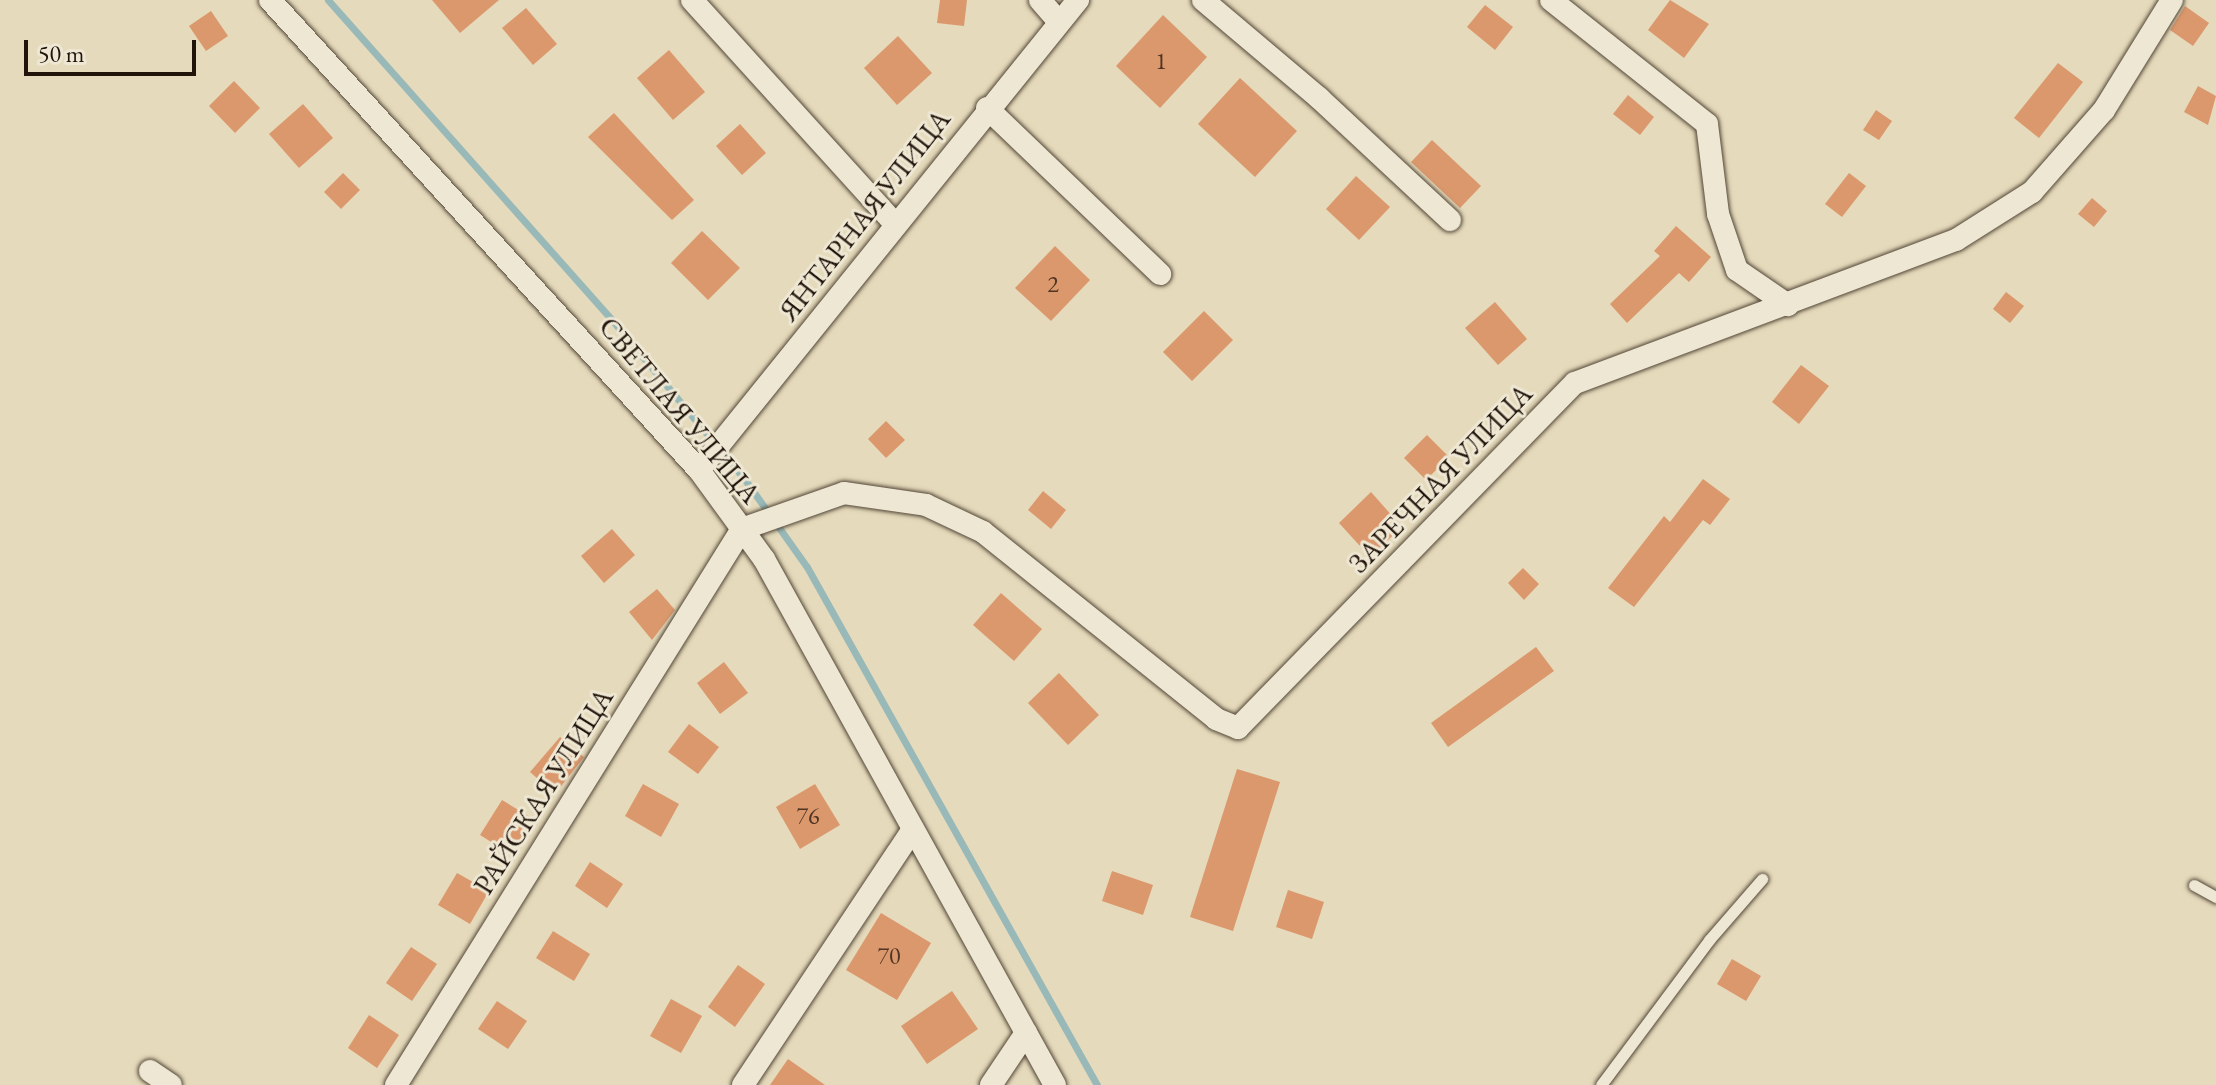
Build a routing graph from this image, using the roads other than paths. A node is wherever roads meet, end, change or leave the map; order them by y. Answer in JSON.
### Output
{"nodes":[{"id":1,"x":270,"y":0,"type":"edge"},
{"id":2,"x":692,"y":0,"type":"edge"},
{"id":3,"x":1040,"y":0,"type":"edge"},
{"id":4,"x":1078,"y":0,"type":"edge"},
{"id":5,"x":1203,"y":0,"type":"edge"},
{"id":6,"x":1551,"y":0,"type":"edge"},
{"id":7,"x":2172,"y":0,"type":"edge"},
{"id":8,"x":1058,"y":21,"type":"junction"},
{"id":9,"x":987,"y":108,"type":"junction"},
{"id":10,"x":1450,"y":220,"type":"dead end"},
{"id":11,"x":895,"y":224,"type":"junction"},
{"id":12,"x":1160,"y":274,"type":"dead end"},
{"id":13,"x":1788,"y":305,"type":"junction"},
{"id":14,"x":699,"y":470,"type":"junction"},
{"id":15,"x":742,"y":529,"type":"junction"},
{"id":16,"x":913,"y":829,"type":"junction"},
{"id":17,"x":1762,"y":879,"type":"dead end"},
{"id":18,"x":2194,"y":885,"type":"dead end"},
{"id":19,"x":2216,"y":897,"type":"edge"},
{"id":20,"x":1026,"y":1033,"type":"junction"},
{"id":21,"x":150,"y":1071,"type":"dead end"},
{"id":22,"x":171,"y":1085,"type":"edge"},
{"id":23,"x":396,"y":1085,"type":"edge"},
{"id":24,"x":743,"y":1085,"type":"edge"},
{"id":25,"x":991,"y":1085,"type":"edge"},
{"id":26,"x":1055,"y":1085,"type":"edge"},
{"id":27,"x":1601,"y":1085,"type":"edge"}],
"edges":[{"from":1,"to":14,"type":"street","name":"СВЕТЛАЯ УЛИЦА"},
{"from":2,"to":11,"type":"street"},
{"from":3,"to":8,"type":"street"},
{"from":4,"to":8,"type":"street","name":"ЯНТАРНАЯ УЛИЦА"},
{"from":5,"to":10,"type":"street"},
{"from":6,"to":13,"type":"street"},
{"from":7,"to":13,"type":"street","name":"ЗАРЕЧНАЯ УЛИЦА"},
{"from":8,"to":9,"type":"street","name":"ЯНТАРНАЯ УЛИЦА"},
{"from":9,"to":11,"type":"street","name":"ЯНТАРНАЯ УЛИЦА"},
{"from":9,"to":12,"type":"street"},
{"from":11,"to":14,"type":"street","name":"ЯНТАРНАЯ УЛИЦА"},
{"from":13,"to":15,"type":"street","name":"ЗАРЕЧНАЯ УЛИЦА"},
{"from":14,"to":15,"type":"street","name":"СВЕТЛАЯ УЛИЦА"},
{"from":15,"to":16,"type":"street","name":"СВЕТЛАЯ УЛИЦА"},
{"from":15,"to":23,"type":"street","name":"РАЙСКАЯ УЛИЦА"},
{"from":16,"to":20,"type":"street","name":"СВЕТЛАЯ УЛИЦА"},
{"from":16,"to":24,"type":"street"},
{"from":17,"to":27,"type":"lane"},
{"from":18,"to":19,"type":"lane"},
{"from":20,"to":25,"type":"street"},
{"from":20,"to":26,"type":"street","name":"СВЕТЛАЯ УЛИЦА"},
{"from":21,"to":22,"type":"street"}]}
